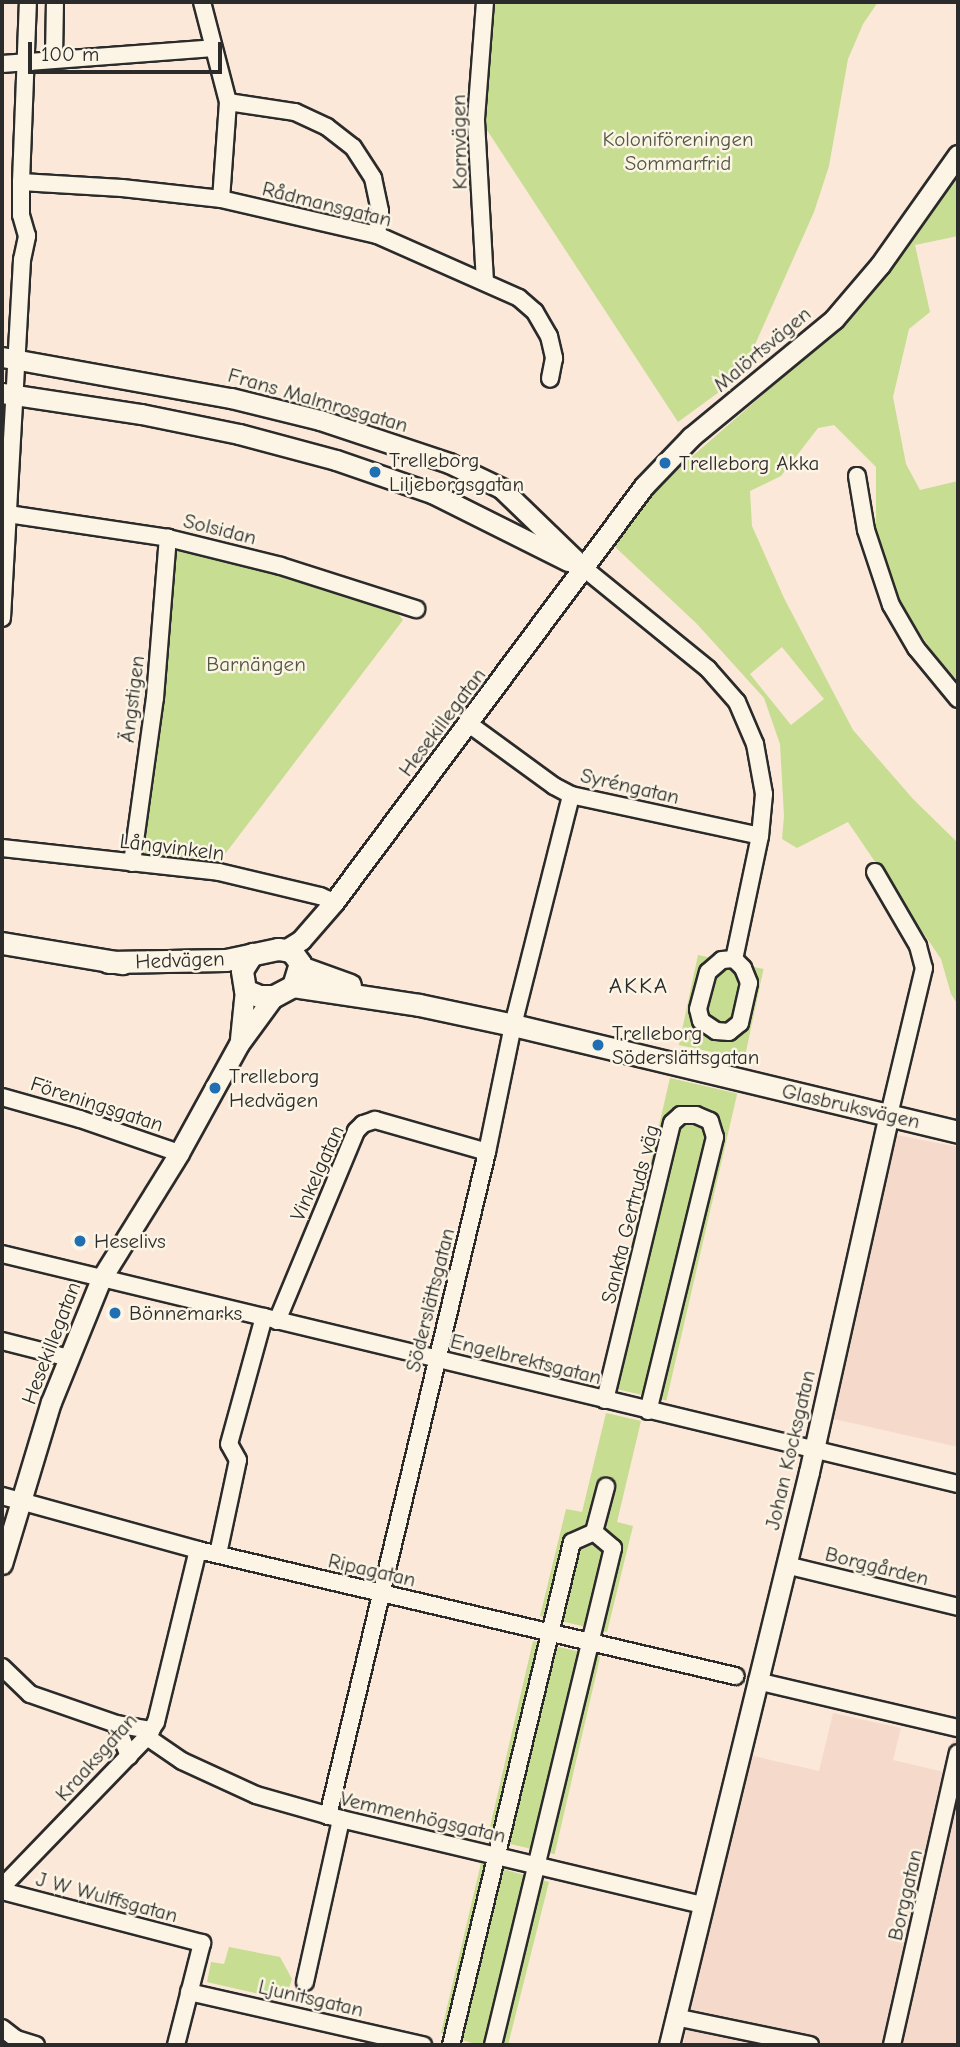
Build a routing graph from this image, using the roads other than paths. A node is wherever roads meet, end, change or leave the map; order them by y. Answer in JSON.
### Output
{"nodes":[{"id":1,"x":29,"y":2,"type":"edge"},
{"id":2,"x":55,"y":2,"type":"edge"},
{"id":3,"x":202,"y":2,"type":"edge"},
{"id":4,"x":485,"y":2,"type":"edge"},
{"id":5,"x":213,"y":48,"type":"junction"},
{"id":6,"x":54,"y":58,"type":"junction"},
{"id":7,"x":27,"y":60,"type":"junction"},
{"id":8,"x":2,"y":64,"type":"edge"},
{"id":9,"x":228,"y":102,"type":"junction"},
{"id":10,"x":958,"y":155,"type":"edge"},
{"id":11,"x":21,"y":182,"type":"junction"},
{"id":12,"x":221,"y":199,"type":"junction"},
{"id":13,"x":377,"y":236,"type":"junction"},
{"id":14,"x":485,"y":282,"type":"junction"},
{"id":15,"x":9,"y":358,"type":"edge"},
{"id":16,"x":550,"y":379,"type":"dead end"},
{"id":17,"x":8,"y":394,"type":"edge"},
{"id":18,"x":857,"y":476,"type":"dead end"},
{"id":19,"x":8,"y":514,"type":"junction"},
{"id":20,"x":168,"y":538,"type":"junction"},
{"id":21,"x":585,"y":569,"type":"junction"},
{"id":22,"x":4,"y":585,"type":"edge"},
{"id":23,"x":416,"y":609,"type":"dead end"},
{"id":24,"x":2,"y":618,"type":"edge"},
{"id":25,"x":958,"y":699,"type":"edge"},
{"id":26,"x":469,"y":724,"type":"junction"},
{"id":27,"x":571,"y":795,"type":"junction"},
{"id":28,"x":760,"y":836,"type":"junction"},
{"id":29,"x":2,"y":848,"type":"edge"},
{"id":30,"x":132,"y":863,"type":"junction"},
{"id":31,"x":875,"y":872,"type":"dead end"},
{"id":32,"x":334,"y":902,"type":"junction"},
{"id":33,"x":2,"y":943,"type":"edge"},
{"id":34,"x":252,"y":954,"type":"junction"},
{"id":35,"x":734,"y":959,"type":"dead end"},
{"id":36,"x":107,"y":962,"type":"junction"},
{"id":37,"x":294,"y":967,"type":"junction"},
{"id":38,"x":244,"y":988,"type":"junction"},
{"id":39,"x":274,"y":996,"type":"junction"},
{"id":40,"x":513,"y":1025,"type":"junction"},
{"id":41,"x":239,"y":1044,"type":"junction"},
{"id":42,"x":2,"y":1097,"type":"edge"},
{"id":43,"x":889,"y":1115,"type":"junction"},
{"id":44,"x":957,"y":1131,"type":"edge"},
{"id":45,"x":487,"y":1152,"type":"junction"},
{"id":46,"x":179,"y":1153,"type":"junction"},
{"id":47,"x":2,"y":1254,"type":"edge"},
{"id":48,"x":101,"y":1279,"type":"junction"},
{"id":49,"x":271,"y":1319,"type":"junction"},
{"id":50,"x":2,"y":1341,"type":"edge"},
{"id":51,"x":69,"y":1358,"type":"junction"},
{"id":52,"x":437,"y":1359,"type":"junction"},
{"id":53,"x":605,"y":1400,"type":"junction"},
{"id":54,"x":648,"y":1411,"type":"junction"},
{"id":55,"x":814,"y":1451,"type":"junction"},
{"id":56,"x":958,"y":1484,"type":"edge"},
{"id":57,"x":606,"y":1487,"type":"dead end"},
{"id":58,"x":11,"y":1498,"type":"edge"},
{"id":59,"x":594,"y":1532,"type":"junction"},
{"id":60,"x":198,"y":1550,"type":"junction"},
{"id":61,"x":218,"y":1554,"type":"junction"},
{"id":62,"x":2,"y":1564,"type":"edge"},
{"id":63,"x":786,"y":1565,"type":"junction"},
{"id":64,"x":381,"y":1594,"type":"junction"},
{"id":65,"x":958,"y":1607,"type":"edge"},
{"id":66,"x":549,"y":1633,"type":"junction"},
{"id":67,"x":592,"y":1643,"type":"junction"},
{"id":68,"x":2,"y":1667,"type":"edge"},
{"id":69,"x":735,"y":1676,"type":"dead end"},
{"id":70,"x":757,"y":1681,"type":"junction"},
{"id":71,"x":116,"y":1724,"type":"junction"},
{"id":72,"x":958,"y":1728,"type":"edge"},
{"id":73,"x":149,"y":1733,"type":"junction"},
{"id":74,"x":958,"y":1754,"type":"edge"},
{"id":75,"x":130,"y":1755,"type":"junction"},
{"id":76,"x":334,"y":1817,"type":"junction"},
{"id":77,"x":498,"y":1856,"type":"junction"},
{"id":78,"x":538,"y":1866,"type":"junction"},
{"id":79,"x":2,"y":1889,"type":"edge"},
{"id":80,"x":702,"y":1905,"type":"junction"},
{"id":81,"x":305,"y":1982,"type":"dead end"},
{"id":82,"x":189,"y":1992,"type":"junction"},
{"id":83,"x":675,"y":2017,"type":"junction"},
{"id":84,"x":2,"y":2028,"type":"edge"},
{"id":85,"x":36,"y":2045,"type":"edge"},
{"id":86,"x":176,"y":2045,"type":"edge"},
{"id":87,"x":423,"y":2045,"type":"edge"},
{"id":88,"x":451,"y":2045,"type":"edge"},
{"id":89,"x":493,"y":2045,"type":"edge"},
{"id":90,"x":669,"y":2045,"type":"edge"},
{"id":91,"x":810,"y":2045,"type":"edge"},
{"id":92,"x":892,"y":2045,"type":"edge"}],
"edges":[{"from":1,"to":7,"type":"street"},
{"from":2,"to":6,"type":"street"},
{"from":3,"to":5,"type":"street"},
{"from":4,"to":14,"type":"street","name":"Kornvägen"},
{"from":5,"to":6,"type":"street"},
{"from":5,"to":9,"type":"street"},
{"from":6,"to":7,"type":"street"},
{"from":7,"to":8,"type":"street"},
{"from":7,"to":11,"type":"street"},
{"from":9,"to":12,"type":"street"},
{"from":9,"to":13,"type":"street"},
{"from":10,"to":21,"type":"street","name":"Malörtsvägen"},
{"from":11,"to":12,"type":"street","name":"Rådmansgatan"},
{"from":11,"to":15,"type":"street"},
{"from":12,"to":13,"type":"street","name":"Rådmansgatan"},
{"from":13,"to":14,"type":"street","name":"Rådmansgatan"},
{"from":14,"to":16,"type":"street","name":"Rådmansgatan"},
{"from":15,"to":17,"type":"street"},
{"from":15,"to":21,"type":"street","name":"Frans Malmrosgatan"},
{"from":17,"to":19,"type":"street"},
{"from":17,"to":21,"type":"street","name":"Frans Malmrosgatan"},
{"from":18,"to":25,"type":"street"},
{"from":19,"to":20,"type":"street","name":"Solsidan"},
{"from":19,"to":22,"type":"street"},
{"from":20,"to":23,"type":"street","name":"Solsidan"},
{"from":20,"to":30,"type":"street","name":"Ängstigen"},
{"from":21,"to":26,"type":"street","name":"Hesekillegatan"},
{"from":21,"to":28,"type":"street","name":"Frans Malmrosgatan"},
{"from":22,"to":24,"type":"street"},
{"from":26,"to":27,"type":"street","name":"Syréngatan"},
{"from":26,"to":32,"type":"street","name":"Hesekillegatan"},
{"from":27,"to":28,"type":"street","name":"Syréngatan"},
{"from":27,"to":40,"type":"street","name":"Söderslättsgatan"},
{"from":28,"to":35,"type":"street","name":"Frans Malmrosgatan"},
{"from":29,"to":30,"type":"street","name":"Långvinkeln"},
{"from":30,"to":32,"type":"street","name":"Långvinkeln"},
{"from":31,"to":43,"type":"street","name":"Johan Kocksgatan"},
{"from":32,"to":37,"type":"street","name":"Hesekillegatan"},
{"from":33,"to":36,"type":"main road","name":"Hedvägen"},
{"from":34,"to":36,"type":"main road","name":"Hedvägen"},
{"from":34,"to":37,"type":"main road","name":"Hedvägen"},
{"from":34,"to":38,"type":"main road","name":"Hedvägen"},
{"from":36,"to":38,"type":"main road","name":"Hedvägen"},
{"from":37,"to":39,"type":"main road"},
{"from":37,"to":40,"type":"main road","name":"Glasbruksvägen"},
{"from":38,"to":39,"type":"main road","name":"Hedvägen"},
{"from":38,"to":41,"type":"street","name":"Hesekillegatan"},
{"from":39,"to":41,"type":"street","name":"Hesekillegatan"},
{"from":40,"to":43,"type":"main road","name":"Glasbruksvägen"},
{"from":40,"to":45,"type":"street","name":"Söderslättsgatan"},
{"from":41,"to":46,"type":"street","name":"Hesekillegatan"},
{"from":42,"to":46,"type":"street","name":"Föreningsgatan"},
{"from":43,"to":44,"type":"main road","name":"Glasbruksvägen"},
{"from":43,"to":55,"type":"street","name":"Johan Kocksgatan"},
{"from":45,"to":49,"type":"street","name":"Vinkelgatan"},
{"from":45,"to":52,"type":"street","name":"Söderslättsgatan"},
{"from":46,"to":48,"type":"street","name":"Hesekillegatan"},
{"from":47,"to":48,"type":"street","name":"Engelbrektsgatan"},
{"from":48,"to":49,"type":"street","name":"Engelbrektsgatan"},
{"from":48,"to":51,"type":"street","name":"Hesekillegatan"},
{"from":49,"to":52,"type":"street","name":"Engelbrektsgatan"},
{"from":49,"to":61,"type":"street","name":"Vinkelgatan"},
{"from":50,"to":51,"type":"street"},
{"from":51,"to":58,"type":"street","name":"Hesekillegatan"},
{"from":52,"to":53,"type":"street","name":"Engelbrektsgatan"},
{"from":52,"to":64,"type":"street","name":"Söderslättsgatan"},
{"from":53,"to":54,"type":"street","name":"Engelbrektsgatan"},
{"from":53,"to":54,"type":"street","name":"Sankta Gertruds väg"},
{"from":54,"to":55,"type":"street","name":"Engelbrektsgatan"},
{"from":55,"to":56,"type":"street","name":"Engelbrektsgatan"},
{"from":55,"to":63,"type":"street","name":"Johan Kocksgatan"},
{"from":57,"to":59,"type":"street"},
{"from":58,"to":60,"type":"street","name":"Ripagatan"},
{"from":58,"to":62,"type":"street","name":"Hesekillegatan"},
{"from":59,"to":66,"type":"street"},
{"from":59,"to":67,"type":"street"},
{"from":60,"to":61,"type":"street","name":"Ripagatan"},
{"from":60,"to":73,"type":"street","name":"Kraaksgatan"},
{"from":61,"to":64,"type":"street","name":"Ripagatan"},
{"from":63,"to":65,"type":"street","name":"Borggården"},
{"from":63,"to":70,"type":"street","name":"Johan Kocksgatan"},
{"from":64,"to":66,"type":"street","name":"Ripagatan"},
{"from":64,"to":76,"type":"street","name":"Söderslättsgatan"},
{"from":66,"to":67,"type":"street","name":"Ripagatan"},
{"from":66,"to":77,"type":"street"},
{"from":67,"to":69,"type":"street","name":"Ripagatan"},
{"from":67,"to":78,"type":"street"},
{"from":68,"to":71,"type":"street","name":"Vemmenhögsgatan"},
{"from":70,"to":72,"type":"street"},
{"from":70,"to":80,"type":"street","name":"Johan Kocksgatan"},
{"from":71,"to":73,"type":"street","name":"Vemmenhögsgatan"},
{"from":71,"to":75,"type":"street"},
{"from":73,"to":75,"type":"street","name":"Kraaksgatan"},
{"from":73,"to":76,"type":"street","name":"Vemmenhögsgatan"},
{"from":74,"to":92,"type":"street","name":"Borggatan"},
{"from":75,"to":79,"type":"street","name":"Kraaksgatan"},
{"from":76,"to":77,"type":"street","name":"Vemmenhögsgatan"},
{"from":76,"to":81,"type":"street","name":"Söderslättsgatan"},
{"from":77,"to":78,"type":"street","name":"Vemmenhögsgatan"},
{"from":77,"to":88,"type":"street"},
{"from":78,"to":80,"type":"street","name":"Vemmenhögsgatan"},
{"from":78,"to":89,"type":"street"},
{"from":79,"to":82,"type":"street","name":"J W Wulffsgatan"},
{"from":80,"to":83,"type":"street","name":"Johan Kocksgatan"},
{"from":82,"to":86,"type":"street"},
{"from":82,"to":87,"type":"street","name":"Ljunitsgatan"},
{"from":83,"to":90,"type":"street","name":"Johan Kocksgatan"},
{"from":83,"to":91,"type":"street"},
{"from":84,"to":85,"type":"street"}]}
